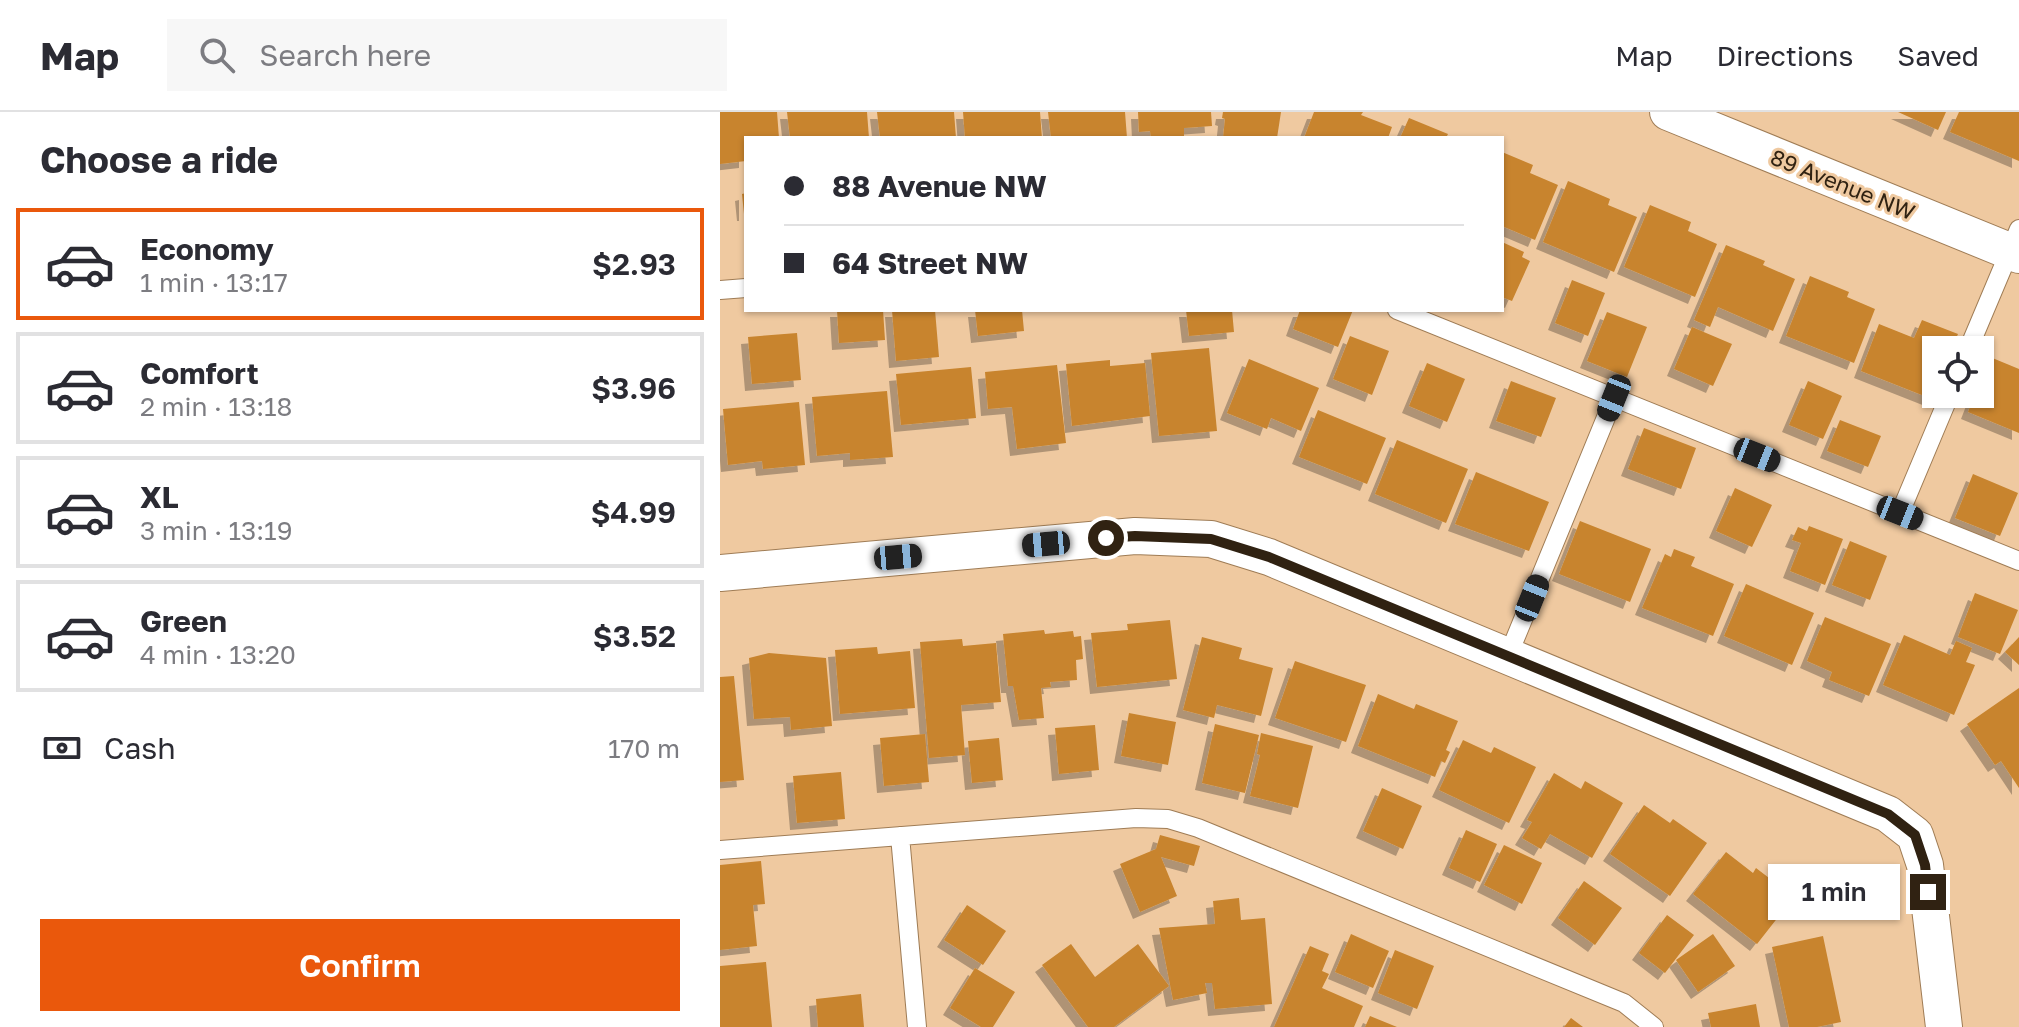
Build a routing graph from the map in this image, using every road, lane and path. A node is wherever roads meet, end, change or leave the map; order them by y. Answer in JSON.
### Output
{"nodes":[{"id":1,"x":1668,"y":112,"type":"edge"},
{"id":2,"x":2016,"y":245,"type":"edge"},
{"id":3,"x":744,"y":288,"type":"edge"},
{"id":4,"x":720,"y":290,"type":"edge"},
{"id":5,"x":1402,"y":312,"type":"edge"},
{"id":6,"x":1974,"y":336,"type":"edge"},
{"id":7,"x":1614,"y":398,"type":"junction"},
{"id":8,"x":1944,"y":408,"type":"edge"},
{"id":9,"x":1900,"y":513,"type":"junction"},
{"id":10,"x":2019,"y":561,"type":"edge"},
{"id":11,"x":720,"y":573,"type":"edge"},
{"id":12,"x":1508,"y":656,"type":"junction"},
{"id":13,"x":900,"y":836,"type":"junction"},
{"id":14,"x":720,"y":850,"type":"edge"},
{"id":15,"x":917,"y":1027,"type":"edge"},
{"id":16,"x":1654,"y":1027,"type":"edge"},
{"id":17,"x":1944,"y":1027,"type":"edge"}],
"edges":[{"from":1,"to":2,"type":"street","name":"89 Avenue NW"},
{"from":2,"to":6,"type":"lane"},
{"from":3,"to":4,"type":"lane"},
{"from":5,"to":7,"type":"lane"},
{"from":7,"to":9,"type":"lane"},
{"from":7,"to":12,"type":"lane"},
{"from":8,"to":9,"type":"lane"},
{"from":9,"to":10,"type":"lane"},
{"from":11,"to":12,"type":"street"},
{"from":12,"to":17,"type":"street"},
{"from":13,"to":14,"type":"lane"},
{"from":13,"to":15,"type":"lane"},
{"from":13,"to":16,"type":"lane"}]}
